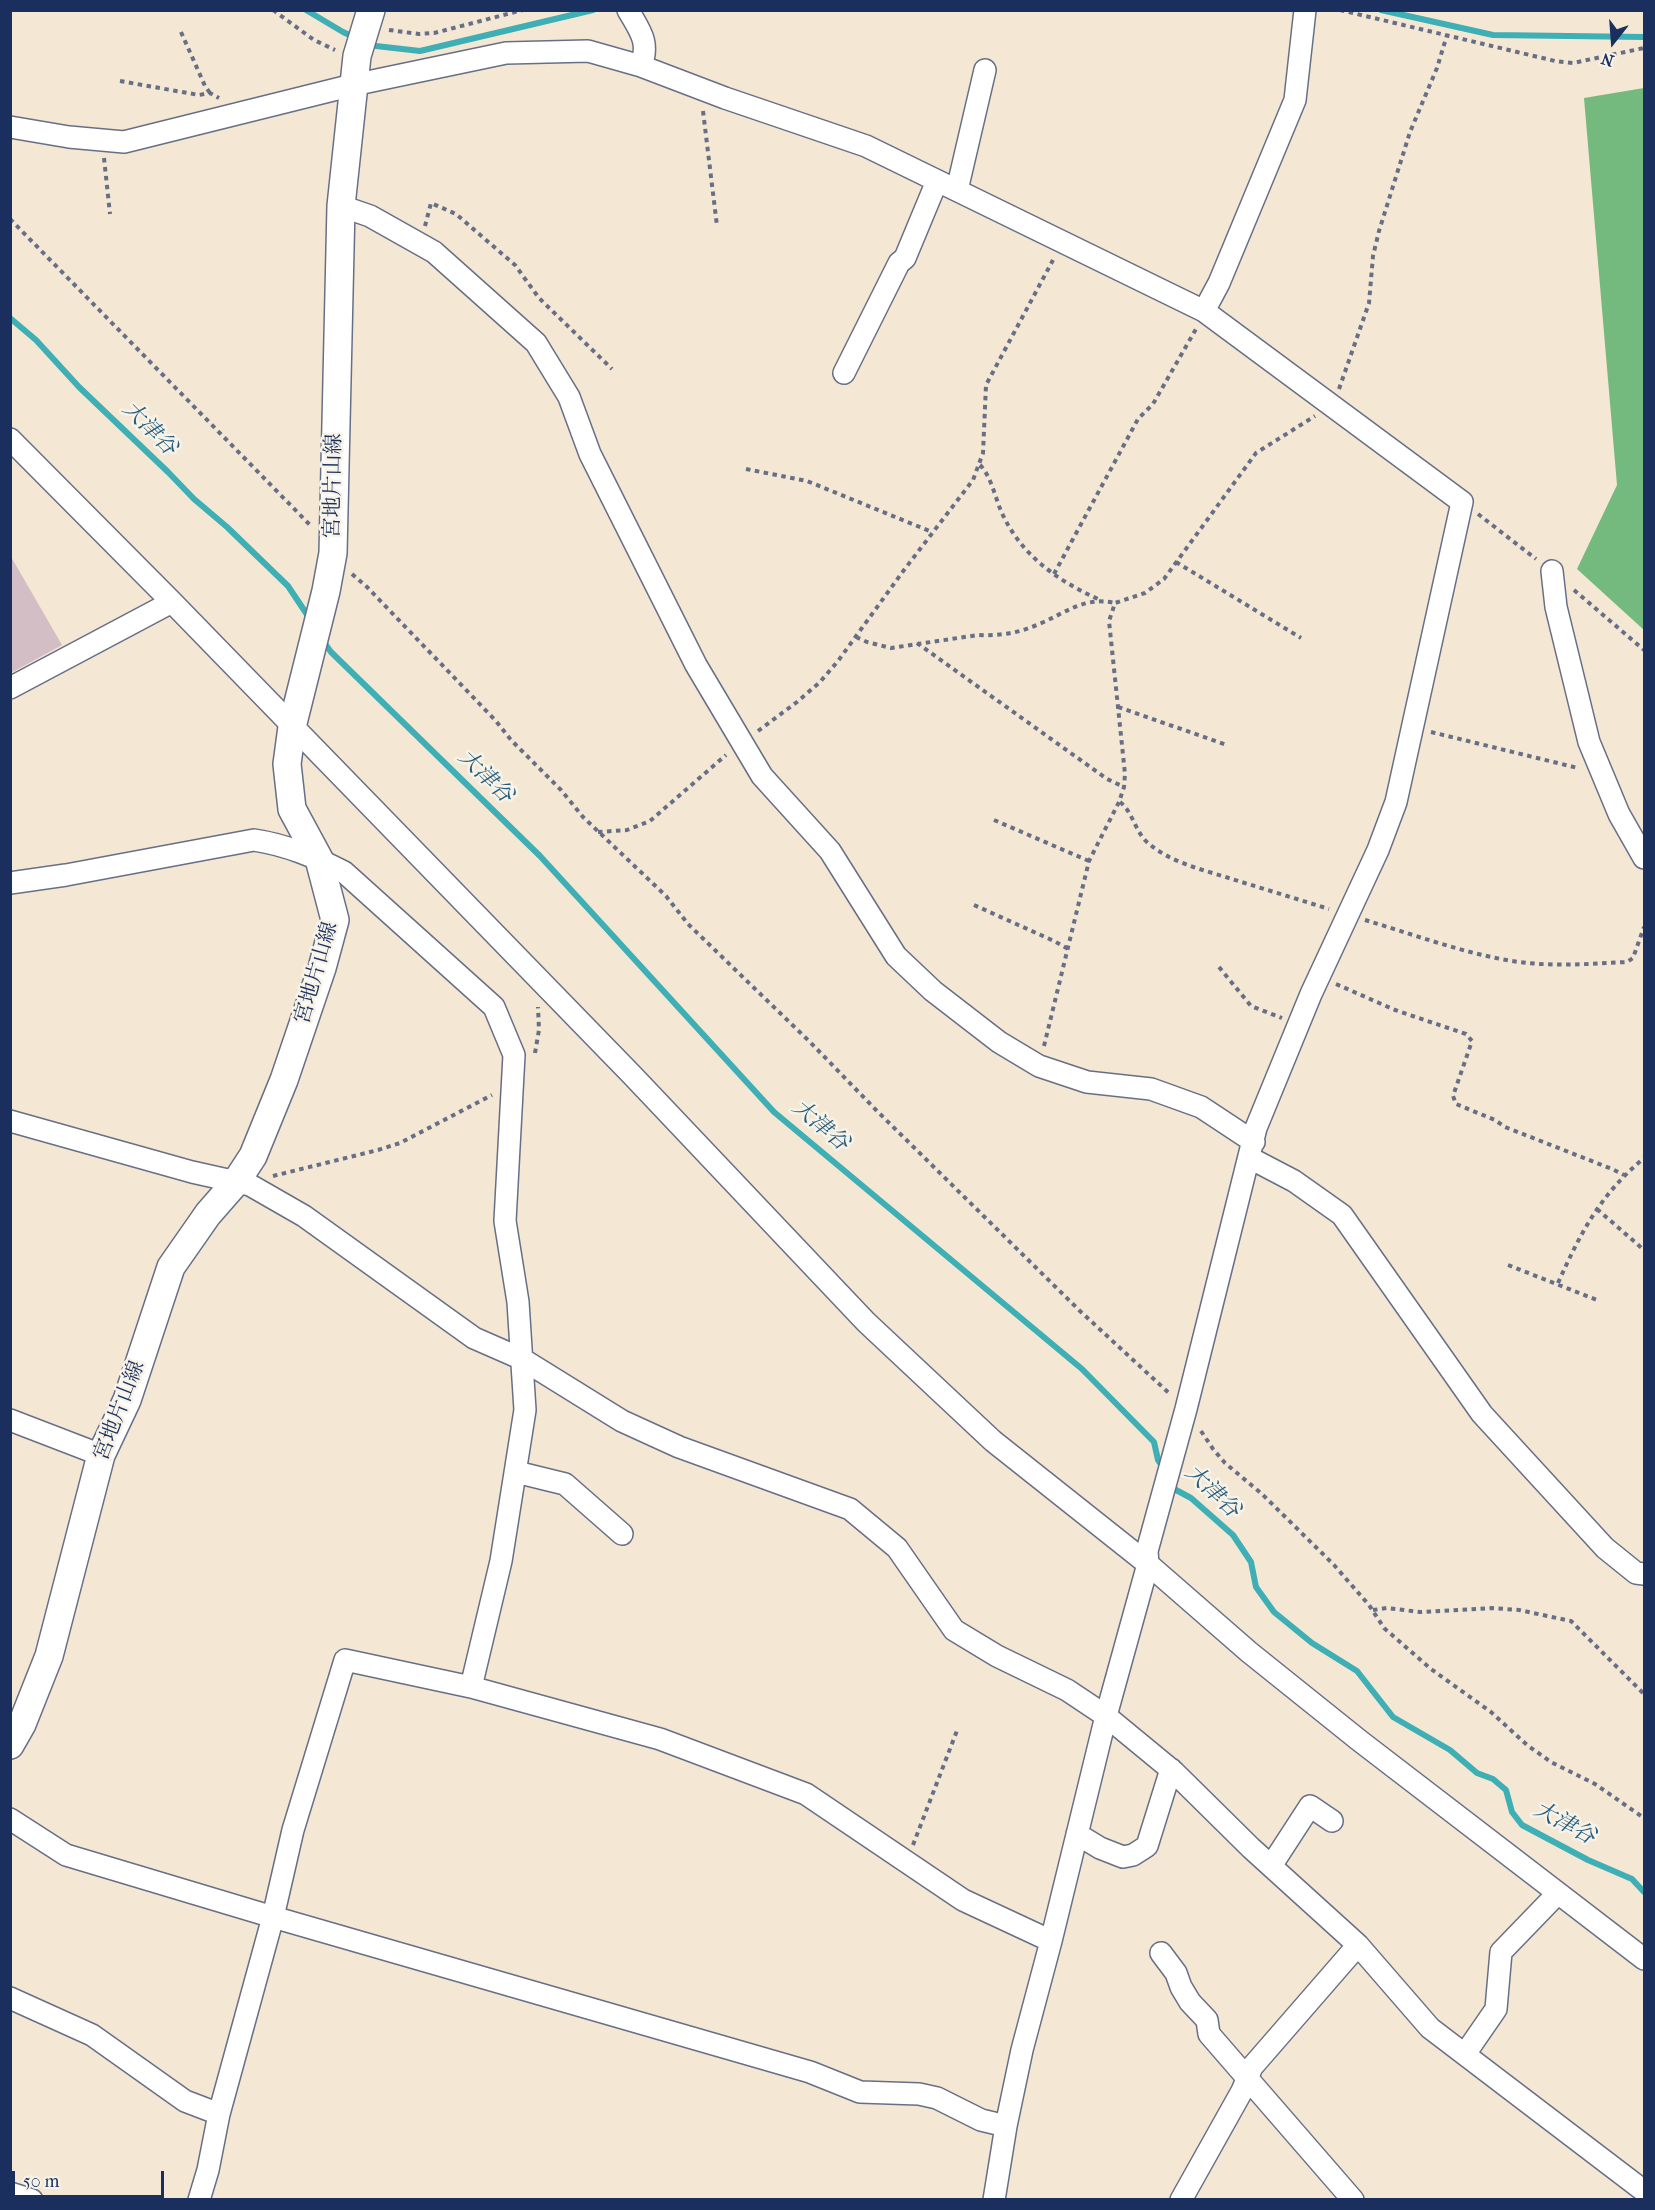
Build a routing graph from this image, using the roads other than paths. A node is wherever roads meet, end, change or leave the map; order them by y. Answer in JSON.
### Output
{"nodes":[{"id":1,"x":1305,"y":10,"type":"edge"},
{"id":2,"x":628,"y":12,"type":"edge"},
{"id":3,"x":369,"y":17,"type":"edge"},
{"id":4,"x":356,"y":66,"type":"junction"},
{"id":5,"x":641,"y":66,"type":"junction"},
{"id":6,"x":985,"y":70,"type":"dead end"},
{"id":7,"x":10,"y":127,"type":"edge"},
{"id":8,"x":937,"y":180,"type":"junction"},
{"id":9,"x":957,"y":190,"type":"junction"},
{"id":10,"x":341,"y":206,"type":"junction"},
{"id":11,"x":1204,"y":311,"type":"junction"},
{"id":12,"x":844,"y":373,"type":"dead end"},
{"id":13,"x":10,"y":439,"type":"edge"},
{"id":14,"x":1552,"y":571,"type":"dead end"},
{"id":15,"x":172,"y":602,"type":"junction"},
{"id":16,"x":10,"y":688,"type":"edge"},
{"id":17,"x":292,"y":727,"type":"junction"},
{"id":18,"x":1644,"y":858,"type":"edge"},
{"id":19,"x":319,"y":859,"type":"junction"},
{"id":20,"x":10,"y":883,"type":"edge"},
{"id":21,"x":10,"y":1121,"type":"edge"},
{"id":22,"x":1252,"y":1150,"type":"junction"},
{"id":23,"x":243,"y":1183,"type":"junction"},
{"id":24,"x":522,"y":1359,"type":"junction"},
{"id":25,"x":10,"y":1419,"type":"edge"},
{"id":26,"x":101,"y":1455,"type":"junction"},
{"id":27,"x":516,"y":1472,"type":"junction"},
{"id":28,"x":622,"y":1534,"type":"dead end"},
{"id":29,"x":1147,"y":1558,"type":"junction"},
{"id":30,"x":1644,"y":1574,"type":"edge"},
{"id":31,"x":471,"y":1687,"type":"junction"},
{"id":32,"x":1106,"y":1716,"type":"junction"},
{"id":33,"x":10,"y":1745,"type":"edge"},
{"id":34,"x":1171,"y":1769,"type":"junction"},
{"id":35,"x":10,"y":1819,"type":"edge"},
{"id":36,"x":1332,"y":1821,"type":"dead end"},
{"id":37,"x":1077,"y":1834,"type":"junction"},
{"id":38,"x":1271,"y":1866,"type":"junction"},
{"id":39,"x":1558,"y":1893,"type":"junction"},
{"id":40,"x":273,"y":1917,"type":"junction"},
{"id":41,"x":1052,"y":1941,"type":"junction"},
{"id":42,"x":1358,"y":1945,"type":"junction"},
{"id":43,"x":1161,"y":1953,"type":"dead end"},
{"id":44,"x":1644,"y":1959,"type":"edge"},
{"id":45,"x":10,"y":1998,"type":"edge"},
{"id":46,"x":1465,"y":2054,"type":"junction"},
{"id":47,"x":1246,"y":2079,"type":"junction"},
{"id":48,"x":219,"y":2114,"type":"junction"},
{"id":49,"x":1006,"y":2126,"type":"junction"},
{"id":50,"x":1644,"y":2191,"type":"edge"},
{"id":51,"x":10,"y":2193,"type":"edge"},
{"id":52,"x":32,"y":2199,"type":"edge"},
{"id":53,"x":199,"y":2199,"type":"edge"},
{"id":54,"x":994,"y":2199,"type":"edge"},
{"id":55,"x":1181,"y":2199,"type":"edge"},
{"id":56,"x":1353,"y":2199,"type":"edge"}],
"edges":[{"from":1,"to":11,"type":"street"},
{"from":2,"to":5,"type":"street"},
{"from":3,"to":4,"type":"main road","name":"宮地片山線"},
{"from":4,"to":5,"type":"street"},
{"from":4,"to":7,"type":"street"},
{"from":4,"to":10,"type":"main road","name":"宮地片山線"},
{"from":5,"to":8,"type":"street"},
{"from":6,"to":9,"type":"street"},
{"from":8,"to":9,"type":"street"},
{"from":8,"to":12,"type":"street"},
{"from":9,"to":11,"type":"street"},
{"from":10,"to":17,"type":"main road","name":"宮地片山線"},
{"from":10,"to":22,"type":"street"},
{"from":11,"to":22,"type":"street"},
{"from":13,"to":15,"type":"street"},
{"from":14,"to":18,"type":"street"},
{"from":15,"to":16,"type":"street"},
{"from":15,"to":17,"type":"street"},
{"from":17,"to":19,"type":"main road","name":"宮地片山線"},
{"from":17,"to":29,"type":"street"},
{"from":19,"to":20,"type":"street"},
{"from":19,"to":23,"type":"main road","name":"宮地片山線"},
{"from":19,"to":24,"type":"street"},
{"from":21,"to":23,"type":"street"},
{"from":22,"to":29,"type":"street"},
{"from":22,"to":30,"type":"street"},
{"from":23,"to":24,"type":"street"},
{"from":23,"to":26,"type":"main road","name":"宮地片山線"},
{"from":24,"to":27,"type":"street"},
{"from":24,"to":32,"type":"street"},
{"from":25,"to":26,"type":"street"},
{"from":26,"to":33,"type":"main road","name":"宮地片山線"},
{"from":27,"to":28,"type":"street"},
{"from":27,"to":31,"type":"street"},
{"from":29,"to":32,"type":"street"},
{"from":29,"to":39,"type":"street"},
{"from":31,"to":40,"type":"street"},
{"from":31,"to":41,"type":"street"},
{"from":32,"to":34,"type":"street"},
{"from":32,"to":37,"type":"street"},
{"from":34,"to":37,"type":"street"},
{"from":34,"to":38,"type":"street"},
{"from":35,"to":40,"type":"street"},
{"from":36,"to":38,"type":"street"},
{"from":37,"to":41,"type":"street"},
{"from":38,"to":42,"type":"street"},
{"from":39,"to":44,"type":"street"},
{"from":39,"to":46,"type":"street"},
{"from":40,"to":48,"type":"street"},
{"from":40,"to":49,"type":"street"},
{"from":41,"to":49,"type":"street"},
{"from":42,"to":46,"type":"street"},
{"from":42,"to":47,"type":"street"},
{"from":43,"to":47,"type":"street"},
{"from":45,"to":48,"type":"street"},
{"from":46,"to":50,"type":"street"},
{"from":47,"to":55,"type":"street"},
{"from":47,"to":56,"type":"street"},
{"from":48,"to":53,"type":"street"},
{"from":49,"to":54,"type":"street"},
{"from":51,"to":52,"type":"street"}]}
